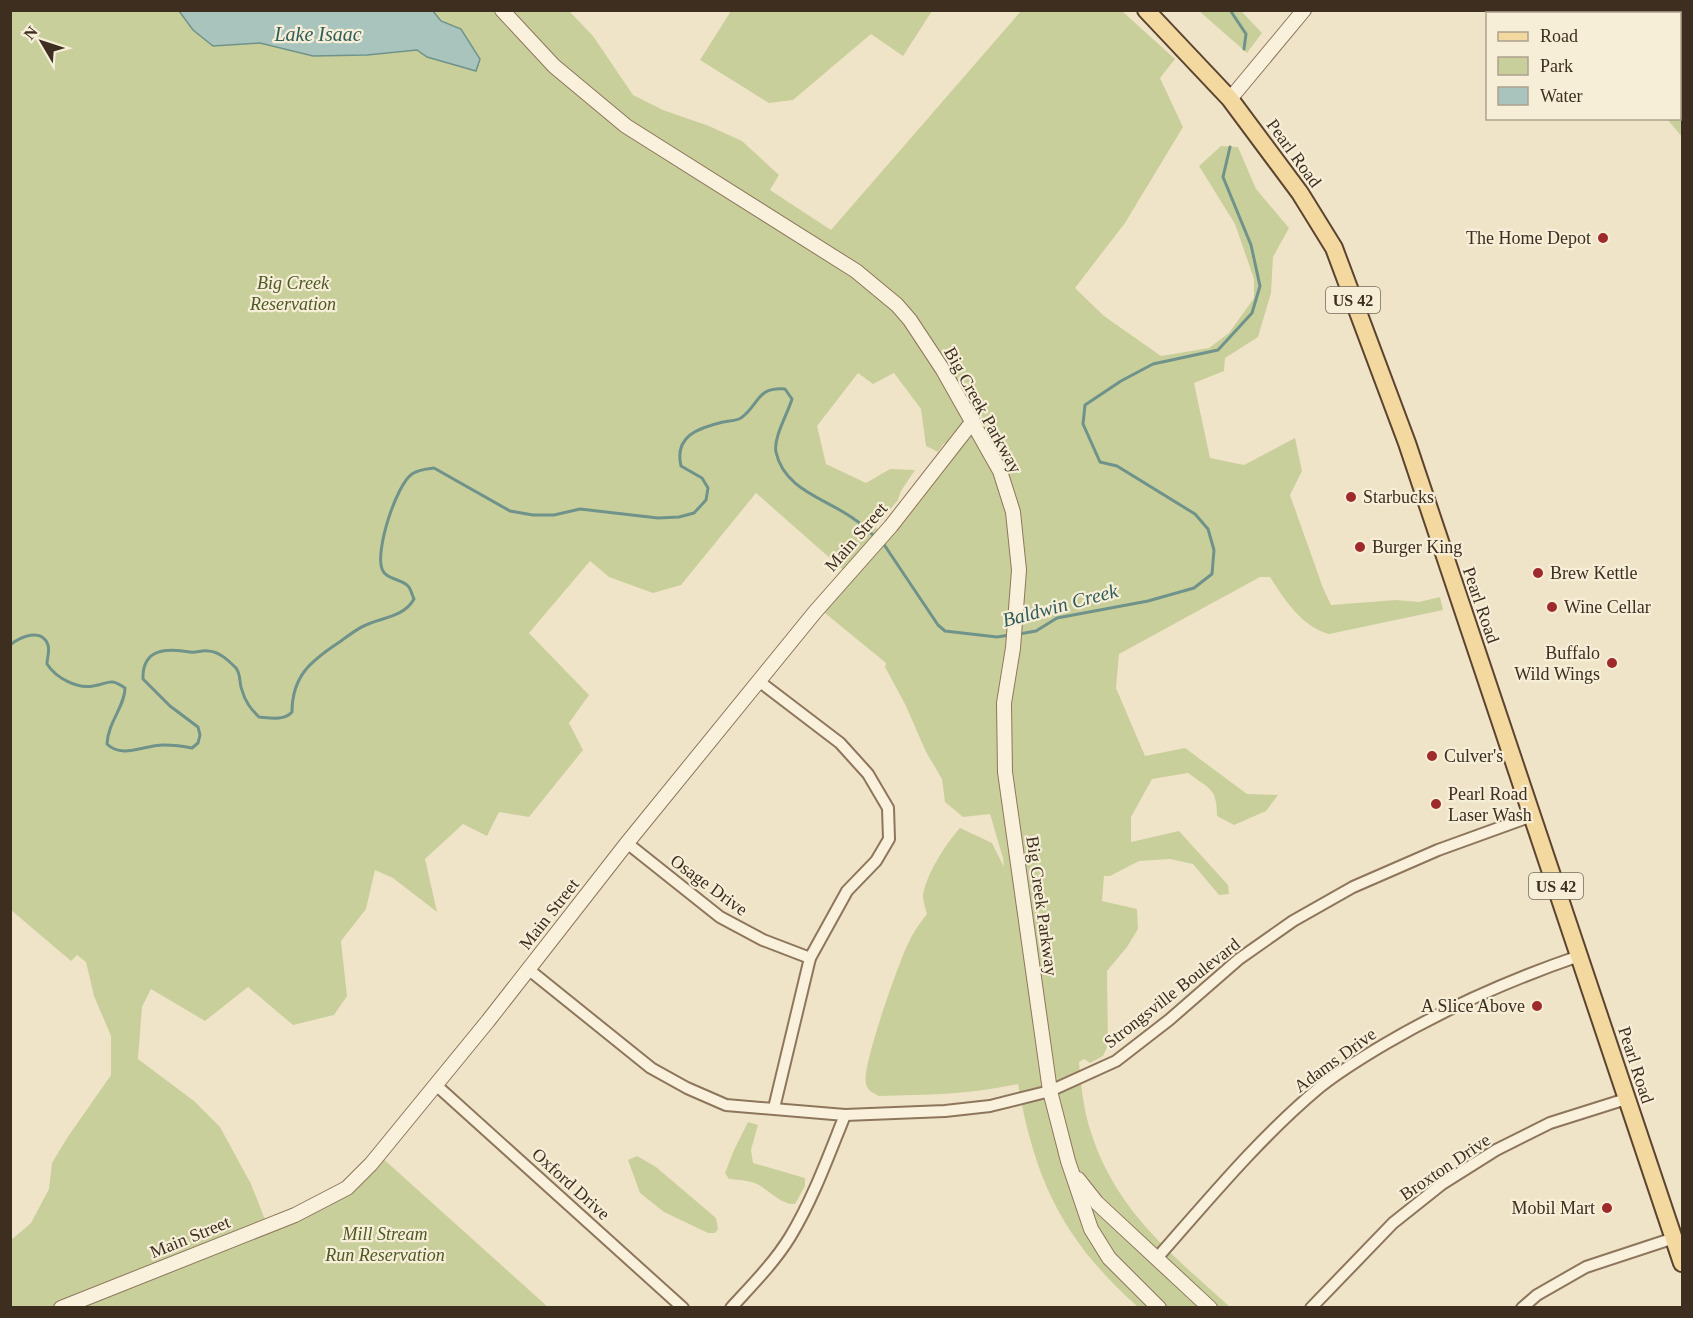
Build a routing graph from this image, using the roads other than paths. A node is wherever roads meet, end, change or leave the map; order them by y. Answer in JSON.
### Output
{"nodes":[{"id":1,"x":502,"y":10,"type":"edge"},
{"id":2,"x":1146,"y":10,"type":"edge"},
{"id":3,"x":1304,"y":10,"type":"edge"},
{"id":4,"x":1230,"y":99,"type":"junction"},
{"id":5,"x":973,"y":421,"type":"junction"},
{"id":6,"x":760,"y":682,"type":"junction"},
{"id":7,"x":1532,"y":816,"type":"junction"},
{"id":8,"x":627,"y":843,"type":"junction"},
{"id":9,"x":1579,"y":956,"type":"junction"},
{"id":10,"x":810,"y":958,"type":"junction"},
{"id":11,"x":528,"y":969,"type":"junction"},
{"id":12,"x":436,"y":1085,"type":"junction"},
{"id":13,"x":1050,"y":1091,"type":"junction"},
{"id":14,"x":1626,"y":1099,"type":"junction"},
{"id":15,"x":774,"y":1108,"type":"junction"},
{"id":16,"x":845,"y":1116,"type":"junction"},
{"id":17,"x":1072,"y":1173,"type":"junction"},
{"id":18,"x":1674,"y":1238,"type":"junction"},
{"id":19,"x":1157,"y":1258,"type":"junction"},
{"id":20,"x":1683,"y":1263,"type":"edge"},
{"id":21,"x":61,"y":1308,"type":"edge"},
{"id":22,"x":684,"y":1308,"type":"edge"},
{"id":23,"x":731,"y":1308,"type":"edge"},
{"id":24,"x":1159,"y":1308,"type":"edge"},
{"id":25,"x":1210,"y":1308,"type":"edge"},
{"id":26,"x":1311,"y":1308,"type":"edge"},
{"id":27,"x":1522,"y":1308,"type":"edge"}],
"edges":[{"from":1,"to":5,"type":"street","name":"Big Creek Parkway"},
{"from":2,"to":4,"type":"main road","name":"Pearl Road","number":"US 42"},
{"from":3,"to":4,"type":"street"},
{"from":4,"to":7,"type":"main road","name":"Pearl Road","number":"US 42"},
{"from":5,"to":6,"type":"street","name":"Main Street"},
{"from":5,"to":13,"type":"street","name":"Big Creek Parkway"},
{"from":6,"to":8,"type":"street","name":"Main Street"},
{"from":6,"to":10,"type":"street"},
{"from":7,"to":9,"type":"main road","name":"Pearl Road","number":"US 42"},
{"from":7,"to":13,"type":"street","name":"Strongsville Boulevard"},
{"from":8,"to":10,"type":"street","name":"Osage Drive"},
{"from":8,"to":11,"type":"street","name":"Main Street"},
{"from":9,"to":14,"type":"main road","name":"Pearl Road","number":"US 42"},
{"from":9,"to":19,"type":"street","name":"Adams Drive"},
{"from":10,"to":15,"type":"street"},
{"from":11,"to":12,"type":"street","name":"Main Street"},
{"from":11,"to":15,"type":"street","name":"Strongsville Boulevard"},
{"from":12,"to":21,"type":"street","name":"Main Street"},
{"from":12,"to":22,"type":"street","name":"Oxford Drive"},
{"from":13,"to":16,"type":"street","name":"Strongsville Boulevard"},
{"from":13,"to":17,"type":"street","name":"Big Creek Parkway"},
{"from":14,"to":18,"type":"main road","name":"Pearl Road","number":"US 42"},
{"from":14,"to":26,"type":"street","name":"Broxton Drive"},
{"from":15,"to":16,"type":"street","name":"Strongsville Boulevard"},
{"from":16,"to":23,"type":"street"},
{"from":17,"to":19,"type":"street","name":"Big Creek Parkway"},
{"from":17,"to":24,"type":"street","name":"Big Creek Parkway"},
{"from":18,"to":20,"type":"main road","name":"Pearl Road","number":"US 42"},
{"from":18,"to":27,"type":"street"},
{"from":19,"to":25,"type":"street","name":"Big Creek Parkway"}]}
